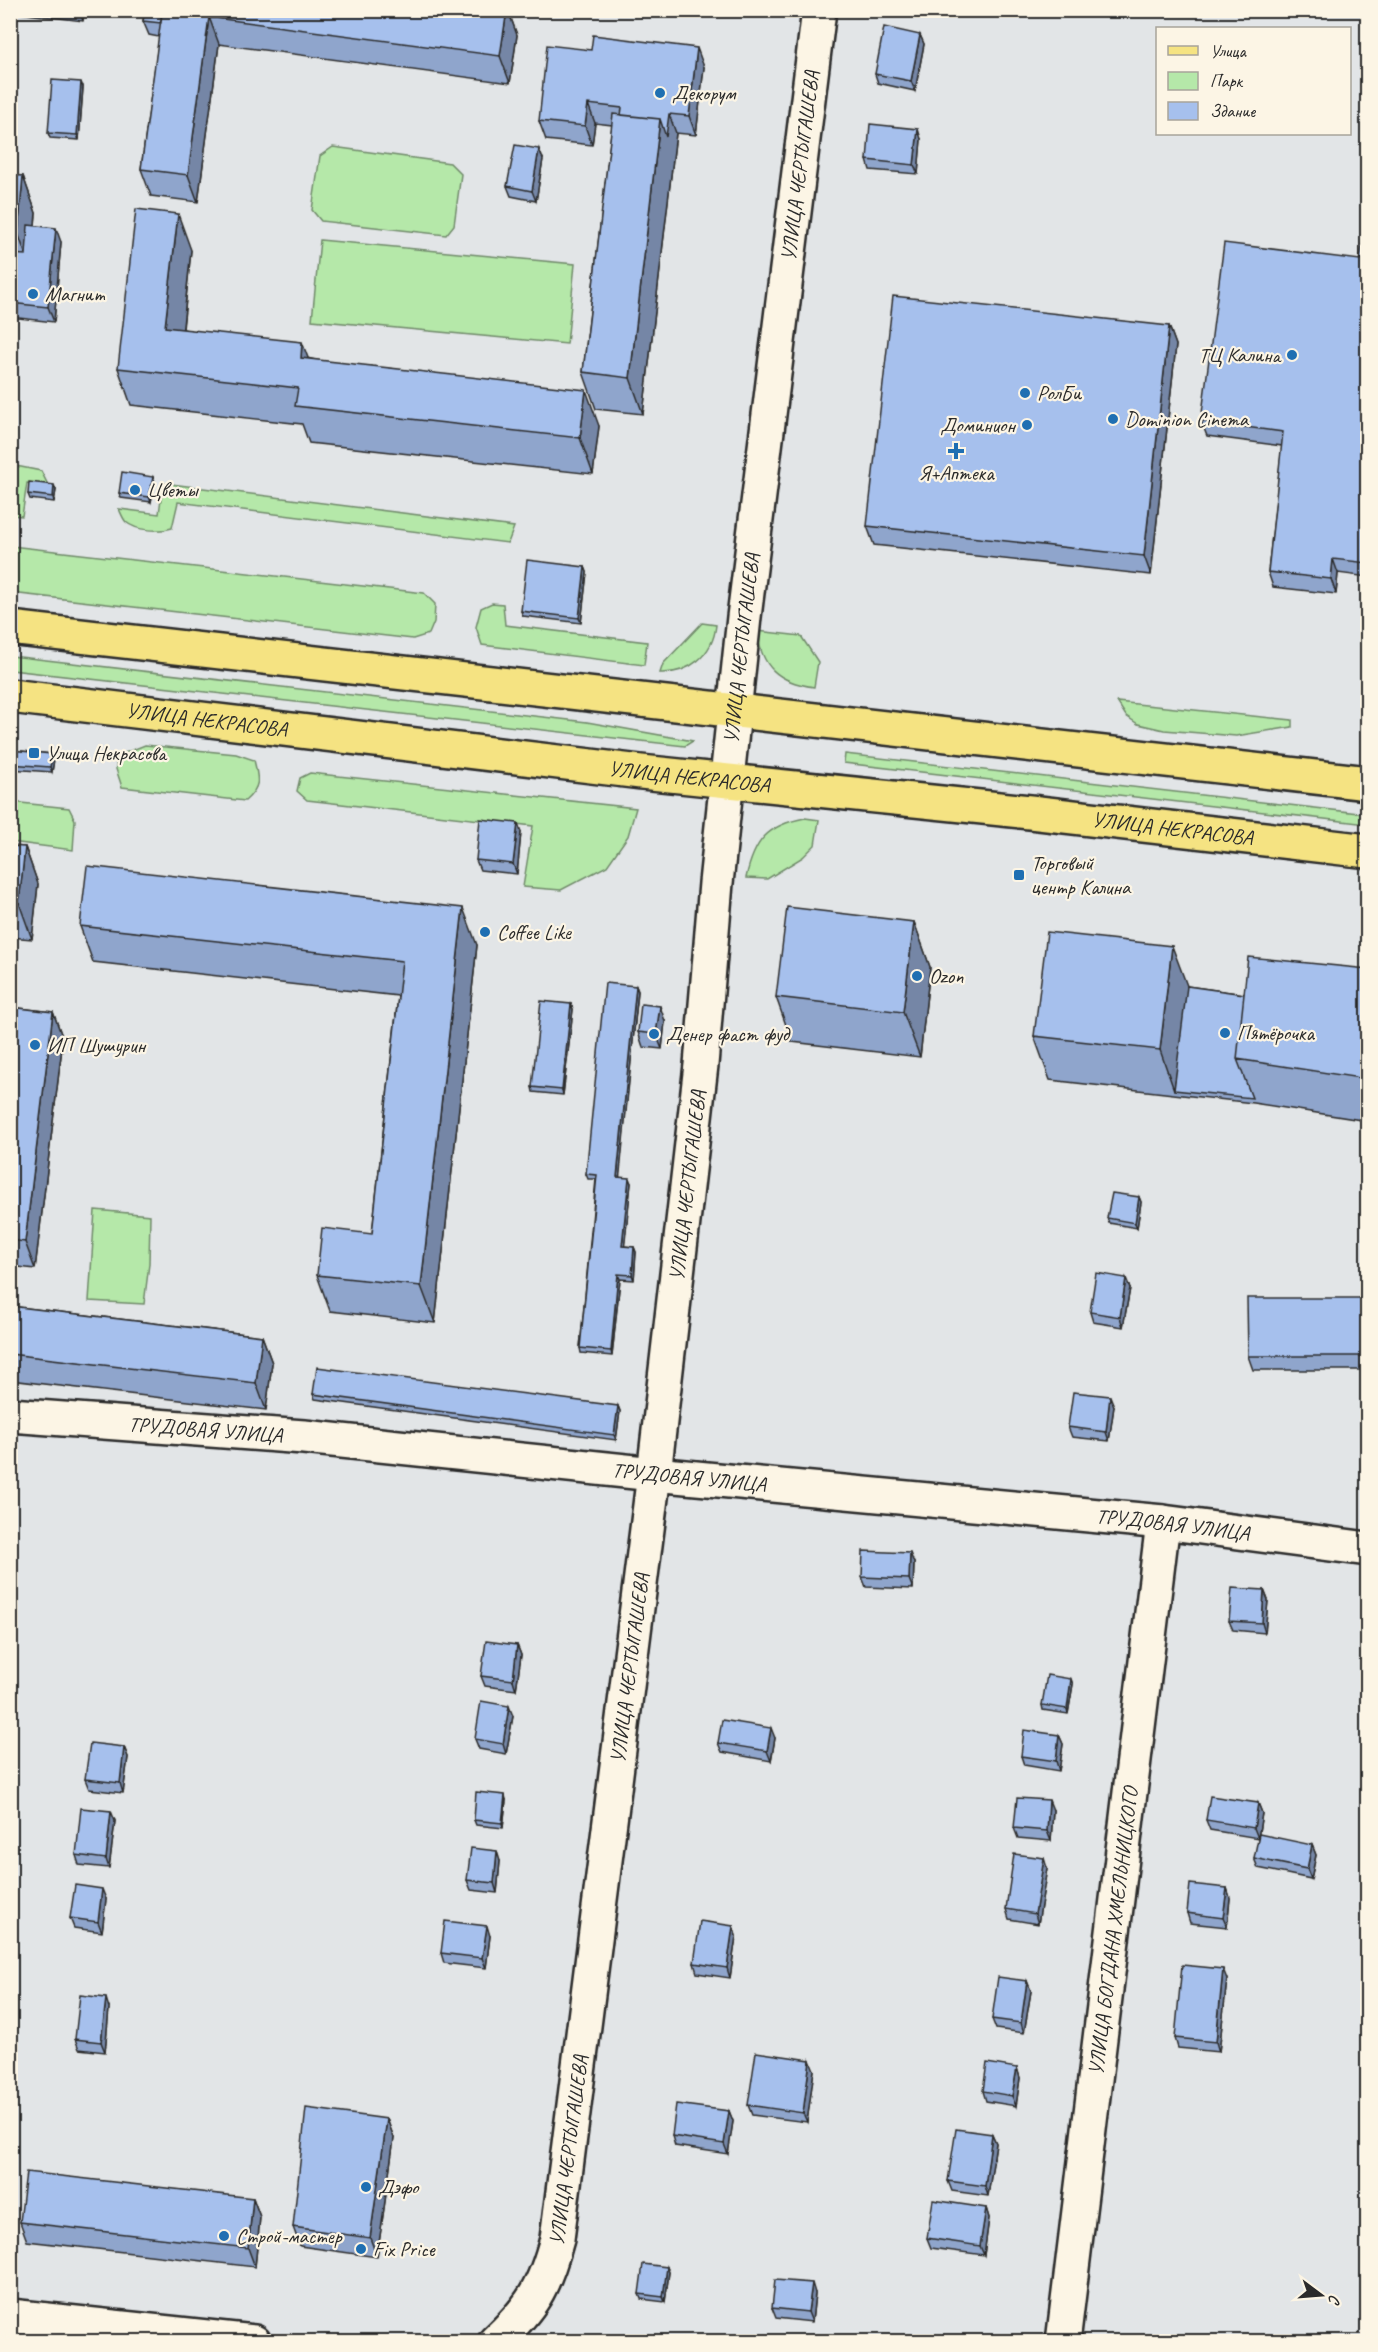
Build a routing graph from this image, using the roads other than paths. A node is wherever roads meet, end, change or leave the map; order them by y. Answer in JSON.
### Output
{"nodes":[{"id":1,"x":819,"y":10,"type":"edge"},
{"id":2,"x":10,"y":628,"type":"edge"},
{"id":3,"x":10,"y":696,"type":"edge"},
{"id":4,"x":734,"y":712,"type":"junction"},
{"id":5,"x":727,"y":780,"type":"junction"},
{"id":6,"x":1368,"y":783,"type":"edge"},
{"id":7,"x":1368,"y":851,"type":"edge"},
{"id":8,"x":10,"y":1415,"type":"edge"},
{"id":9,"x":654,"y":1474,"type":"junction"},
{"id":10,"x":1163,"y":1522,"type":"junction"},
{"id":11,"x":1368,"y":1549,"type":"edge"},
{"id":12,"x":10,"y":2316,"type":"edge"},
{"id":13,"x":254,"y":2342,"type":"edge"},
{"id":14,"x":495,"y":2342,"type":"edge"},
{"id":15,"x":1063,"y":2342,"type":"edge"}],
"edges":[{"from":1,"to":4,"type":"street","name":"УЛИЦА ЧЕРТЫГАШЕВА"},
{"from":2,"to":4,"type":"main road"},
{"from":3,"to":5,"type":"main road","name":"УЛИЦА НЕКРАСОВА"},
{"from":4,"to":5,"type":"street","name":"УЛИЦА ЧЕРТЫГАШЕВА"},
{"from":4,"to":6,"type":"main road"},
{"from":5,"to":7,"type":"main road","name":"УЛИЦА НЕКРАСОВА"},
{"from":5,"to":9,"type":"street","name":"УЛИЦА ЧЕРТЫГАШЕВА"},
{"from":8,"to":9,"type":"street","name":"ТРУДОВАЯ УЛИЦА"},
{"from":9,"to":10,"type":"street","name":"ТРУДОВАЯ УЛИЦА"},
{"from":9,"to":14,"type":"street","name":"УЛИЦА ЧЕРТЫГАШЕВА"},
{"from":10,"to":11,"type":"street","name":"ТРУДОВАЯ УЛИЦА"},
{"from":10,"to":15,"type":"street","name":"УЛИЦА БОГДАНА ХМЕЛЬНИЦКОГО"},
{"from":12,"to":13,"type":"street"}]}
